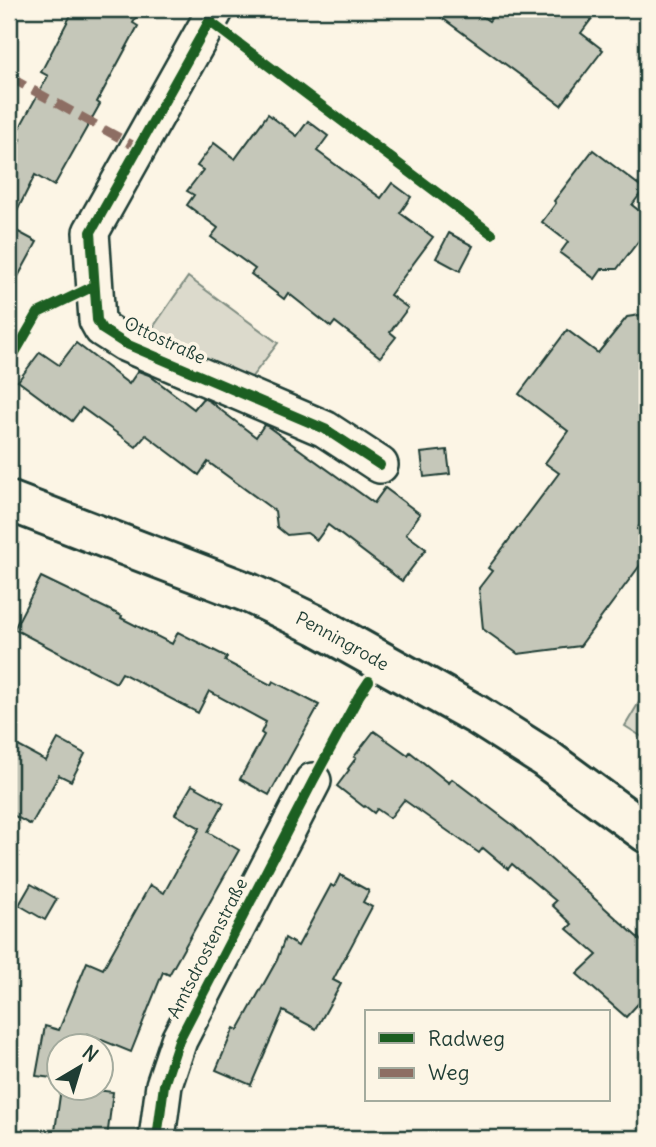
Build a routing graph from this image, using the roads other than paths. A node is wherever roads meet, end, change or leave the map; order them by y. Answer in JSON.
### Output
{"nodes":[{"id":1,"x":216,"y":9,"type":"edge"},
{"id":2,"x":380,"y":465,"type":"dead end"},
{"id":3,"x":9,"y":501,"type":"edge"},
{"id":4,"x":313,"y":781,"type":"dead end"},
{"id":5,"x":647,"y":833,"type":"edge"},
{"id":6,"x":157,"y":1138,"type":"edge"}],
"edges":[{"from":1,"to":2,"type":"street","name":"Ottostraße"},
{"from":3,"to":5,"type":"main road","name":"Penningrode"},
{"from":4,"to":6,"type":"street","name":"Amtsdrostenstraße"}]}
